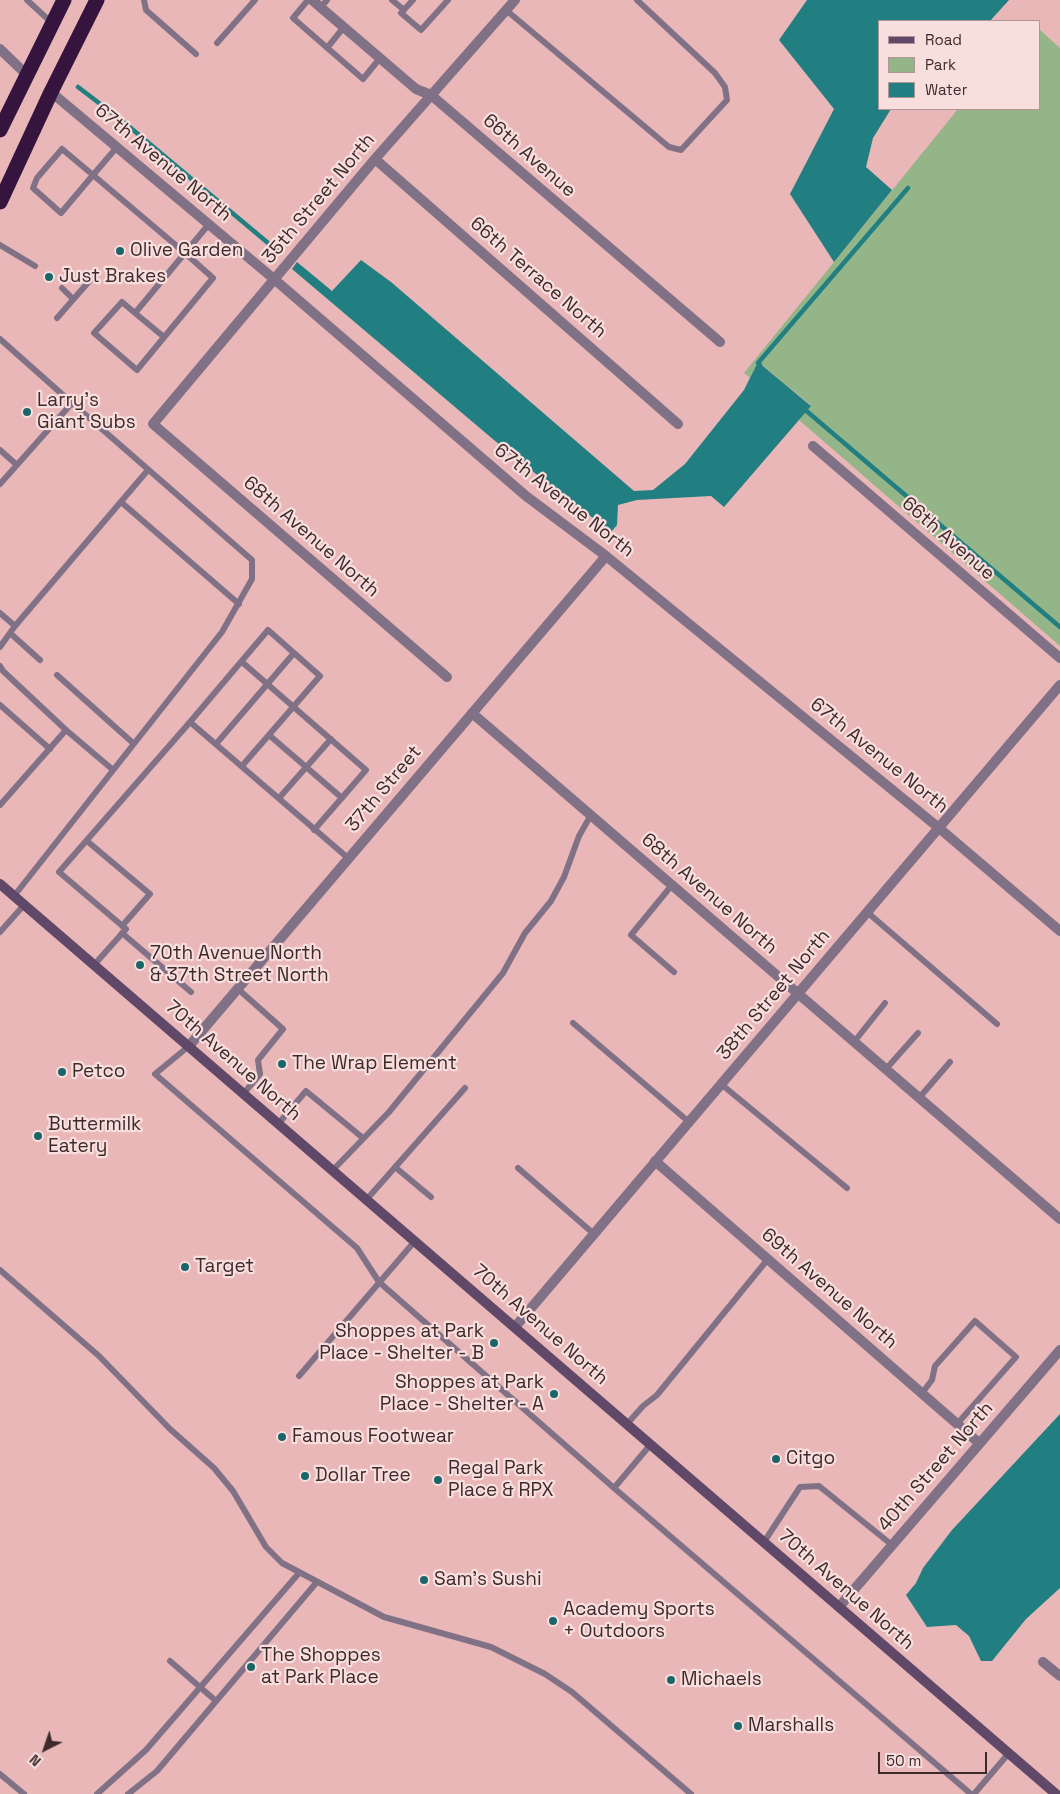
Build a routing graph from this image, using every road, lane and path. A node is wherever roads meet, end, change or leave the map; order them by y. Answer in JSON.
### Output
{"nodes":[{"id":1,"x":27,"y":0,"type":"edge"},
{"id":2,"x":64,"y":0,"type":"edge"},
{"id":3,"x":97,"y":0,"type":"edge"},
{"id":4,"x":144,"y":0,"type":"edge"},
{"id":5,"x":255,"y":0,"type":"edge"},
{"id":6,"x":308,"y":0,"type":"edge"},
{"id":7,"x":312,"y":0,"type":"edge"},
{"id":8,"x":392,"y":0,"type":"edge"},
{"id":9,"x":413,"y":0,"type":"edge"},
{"id":10,"x":448,"y":0,"type":"edge"},
{"id":11,"x":515,"y":0,"type":"edge"},
{"id":12,"x":637,"y":0,"type":"edge"},
{"id":13,"x":324,"y":4,"type":"edge"},
{"id":14,"x":404,"y":10,"type":"junction"},
{"id":15,"x":506,"y":10,"type":"junction"},
{"id":16,"x":52,"y":23,"type":"junction"},
{"id":17,"x":344,"y":27,"type":"junction"},
{"id":18,"x":217,"y":43,"type":"dead end"},
{"id":19,"x":327,"y":48,"type":"junction"},
{"id":20,"x":0,"y":49,"type":"edge"},
{"id":21,"x":196,"y":54,"type":"dead end"},
{"id":22,"x":380,"y":58,"type":"junction"},
{"id":23,"x":26,"y":74,"type":"junction"},
{"id":24,"x":51,"y":92,"type":"junction"},
{"id":25,"x":431,"y":95,"type":"junction"},
{"id":26,"x":0,"y":130,"type":"edge"},
{"id":27,"x":117,"y":147,"type":"junction"},
{"id":28,"x":375,"y":159,"type":"junction"},
{"id":29,"x":93,"y":175,"type":"junction"},
{"id":30,"x":0,"y":202,"type":"edge"},
{"id":31,"x":209,"y":224,"type":"junction"},
{"id":32,"x":0,"y":245,"type":"edge"},
{"id":33,"x":185,"y":254,"type":"junction"},
{"id":34,"x":35,"y":266,"type":"dead end"},
{"id":35,"x":92,"y":278,"type":"dead end"},
{"id":36,"x":274,"y":279,"type":"junction"},
{"id":37,"x":62,"y":288,"type":"dead end"},
{"id":38,"x":73,"y":299,"type":"junction"},
{"id":39,"x":135,"y":313,"type":"junction"},
{"id":40,"x":57,"y":318,"type":"dead end"},
{"id":41,"x":164,"y":337,"type":"junction"},
{"id":42,"x":0,"y":339,"type":"edge"},
{"id":43,"x":720,"y":342,"type":"dead end"},
{"id":44,"x":72,"y":403,"type":"junction"},
{"id":45,"x":153,"y":424,"type":"joint"},
{"id":46,"x":678,"y":424,"type":"dead end"},
{"id":47,"x":813,"y":446,"type":"dead end"},
{"id":48,"x":0,"y":450,"type":"edge"},
{"id":49,"x":17,"y":465,"type":"junction"},
{"id":50,"x":148,"y":470,"type":"junction"},
{"id":51,"x":0,"y":484,"type":"edge"},
{"id":52,"x":121,"y":502,"type":"junction"},
{"id":53,"x":606,"y":556,"type":"junction"},
{"id":54,"x":239,"y":604,"type":"junction"},
{"id":55,"x":0,"y":613,"type":"edge"},
{"id":56,"x":15,"y":626,"type":"junction"},
{"id":57,"x":10,"y":633,"type":"junction"},
{"id":58,"x":0,"y":647,"type":"edge"},
{"id":59,"x":294,"y":653,"type":"junction"},
{"id":60,"x":1060,"y":658,"type":"edge"},
{"id":61,"x":40,"y":660,"type":"dead end"},
{"id":62,"x":242,"y":662,"type":"junction"},
{"id":63,"x":0,"y":666,"type":"edge"},
{"id":64,"x":57,"y":675,"type":"dead end"},
{"id":65,"x":447,"y":677,"type":"dead end"},
{"id":66,"x":267,"y":684,"type":"junction"},
{"id":67,"x":1060,"y":685,"type":"edge"},
{"id":68,"x":0,"y":705,"type":"edge"},
{"id":69,"x":294,"y":706,"type":"junction"},
{"id":70,"x":472,"y":713,"type":"junction"},
{"id":71,"x":190,"y":722,"type":"junction"},
{"id":72,"x":66,"y":730,"type":"junction"},
{"id":73,"x":269,"y":735,"type":"junction"},
{"id":74,"x":331,"y":739,"type":"junction"},
{"id":75,"x":134,"y":742,"type":"junction"},
{"id":76,"x":216,"y":744,"type":"junction"},
{"id":77,"x":50,"y":749,"type":"junction"},
{"id":78,"x":242,"y":766,"type":"junction"},
{"id":79,"x":306,"y":767,"type":"junction"},
{"id":80,"x":112,"y":769,"type":"junction"},
{"id":81,"x":279,"y":798,"type":"junction"},
{"id":82,"x":342,"y":798,"type":"junction"},
{"id":83,"x":0,"y":805,"type":"edge"},
{"id":84,"x":591,"y":815,"type":"junction"},
{"id":85,"x":939,"y":828,"type":"junction"},
{"id":86,"x":314,"y":830,"type":"junction"},
{"id":87,"x":87,"y":841,"type":"junction"},
{"id":88,"x":348,"y":858,"type":"junction"},
{"id":89,"x":0,"y":884,"type":"edge"},
{"id":90,"x":672,"y":885,"type":"junction"},
{"id":91,"x":14,"y":896,"type":"junction"},
{"id":92,"x":24,"y":905,"type":"junction"},
{"id":93,"x":867,"y":912,"type":"junction"},
{"id":94,"x":122,"y":930,"type":"junction"},
{"id":95,"x":0,"y":932,"type":"edge"},
{"id":96,"x":1060,"y":932,"type":"edge"},
{"id":97,"x":94,"y":965,"type":"junction"},
{"id":98,"x":674,"y":972,"type":"dead end"},
{"id":99,"x":238,"y":989,"type":"junction"},
{"id":100,"x":191,"y":992,"type":"dead end"},
{"id":101,"x":798,"y":994,"type":"junction"},
{"id":102,"x":885,"y":1003,"type":"dead end"},
{"id":103,"x":573,"y":1023,"type":"dead end"},
{"id":104,"x":997,"y":1024,"type":"dead end"},
{"id":105,"x":918,"y":1033,"type":"dead end"},
{"id":106,"x":854,"y":1042,"type":"junction"},
{"id":107,"x":189,"y":1046,"type":"junction"},
{"id":108,"x":950,"y":1062,"type":"dead end"},
{"id":109,"x":886,"y":1069,"type":"junction"},
{"id":110,"x":721,"y":1084,"type":"junction"},
{"id":111,"x":466,"y":1088,"type":"dead end"},
{"id":112,"x":244,"y":1093,"type":"junction"},
{"id":113,"x":919,"y":1098,"type":"junction"},
{"id":114,"x":689,"y":1122,"type":"junction"},
{"id":115,"x":279,"y":1123,"type":"junction"},
{"id":116,"x":363,"y":1138,"type":"junction"},
{"id":117,"x":655,"y":1162,"type":"junction"},
{"id":118,"x":394,"y":1167,"type":"junction"},
{"id":119,"x":518,"y":1168,"type":"dead end"},
{"id":120,"x":333,"y":1170,"type":"junction"},
{"id":121,"x":847,"y":1188,"type":"dead end"},
{"id":122,"x":431,"y":1197,"type":"dead end"},
{"id":123,"x":367,"y":1199,"type":"junction"},
{"id":124,"x":1060,"y":1219,"type":"edge"},
{"id":125,"x":594,"y":1234,"type":"junction"},
{"id":126,"x":415,"y":1241,"type":"junction"},
{"id":127,"x":768,"y":1259,"type":"junction"},
{"id":128,"x":0,"y":1270,"type":"edge"},
{"id":129,"x":379,"y":1282,"type":"junction"},
{"id":130,"x":515,"y":1327,"type":"junction"},
{"id":131,"x":1060,"y":1350,"type":"edge"},
{"id":132,"x":299,"y":1376,"type":"dead end"},
{"id":133,"x":922,"y":1393,"type":"junction"},
{"id":134,"x":627,"y":1424,"type":"junction"},
{"id":135,"x":957,"y":1424,"type":"junction"},
{"id":136,"x":979,"y":1443,"type":"junction"},
{"id":137,"x":651,"y":1444,"type":"junction"},
{"id":138,"x":614,"y":1488,"type":"junction"},
{"id":139,"x":764,"y":1542,"type":"junction"},
{"id":140,"x":892,"y":1545,"type":"junction"},
{"id":141,"x":299,"y":1573,"type":"junction"},
{"id":142,"x":316,"y":1583,"type":"junction"},
{"id":143,"x":839,"y":1606,"type":"junction"},
{"id":144,"x":170,"y":1661,"type":"dead end"},
{"id":145,"x":1043,"y":1662,"type":"dead end"},
{"id":146,"x":1060,"y":1676,"type":"edge"},
{"id":147,"x":200,"y":1687,"type":"junction"},
{"id":148,"x":216,"y":1701,"type":"junction"},
{"id":149,"x":1009,"y":1753,"type":"junction"},
{"id":150,"x":0,"y":1774,"type":"edge"},
{"id":151,"x":24,"y":1794,"type":"edge"},
{"id":152,"x":97,"y":1794,"type":"edge"},
{"id":153,"x":128,"y":1794,"type":"edge"},
{"id":154,"x":691,"y":1794,"type":"edge"},
{"id":155,"x":972,"y":1794,"type":"edge"},
{"id":156,"x":1056,"y":1794,"type":"edge"}],
"edges":[{"from":1,"to":16,"type":"lane"},
{"from":2,"to":16,"type":"highway"},
{"from":3,"to":24,"type":"highway"},
{"from":4,"to":21,"type":"lane"},
{"from":5,"to":18,"type":"lane"},
{"from":6,"to":19,"type":"lane"},
{"from":7,"to":13,"type":"street","name":"66th Avenue"},
{"from":8,"to":14,"type":"lane"},
{"from":9,"to":14,"type":"lane"},
{"from":10,"to":14,"type":"lane"},
{"from":11,"to":15,"type":"street","name":"35th Street North"},
{"from":12,"to":15,"type":"lane"},
{"from":13,"to":17,"type":"street","name":"66th Avenue"},
{"from":15,"to":25,"type":"street","name":"35th Street North"},
{"from":16,"to":23,"type":"highway"},
{"from":17,"to":19,"type":"lane"},
{"from":17,"to":22,"type":"street","name":"66th Avenue"},
{"from":19,"to":22,"type":"lane"},
{"from":20,"to":23,"type":"street"},
{"from":22,"to":25,"type":"street","name":"66th Avenue"},
{"from":23,"to":26,"type":"highway"},
{"from":24,"to":27,"type":"street","name":"67th Avenue North"},
{"from":24,"to":30,"type":"highway"},
{"from":25,"to":28,"type":"street","name":"35th Street North"},
{"from":25,"to":43,"type":"street","name":"66th Avenue"},
{"from":27,"to":29,"type":"lane"},
{"from":27,"to":31,"type":"street","name":"67th Avenue North"},
{"from":28,"to":36,"type":"street","name":"35th Street North"},
{"from":28,"to":46,"type":"street","name":"66th Terrace North"},
{"from":29,"to":29,"type":"lane"},
{"from":29,"to":33,"type":"lane"},
{"from":31,"to":33,"type":"lane"},
{"from":31,"to":36,"type":"street","name":"67th Avenue North"},
{"from":32,"to":34,"type":"lane"},
{"from":33,"to":39,"type":"lane"},
{"from":33,"to":41,"type":"lane"},
{"from":35,"to":38,"type":"lane"},
{"from":36,"to":45,"type":"street","name":"35th Street North"},
{"from":36,"to":53,"type":"street","name":"67th Avenue North"},
{"from":37,"to":38,"type":"lane"},
{"from":38,"to":40,"type":"lane"},
{"from":39,"to":41,"type":"lane"},
{"from":39,"to":41,"type":"lane"},
{"from":42,"to":44,"type":"lane"},
{"from":44,"to":49,"type":"lane"},
{"from":44,"to":50,"type":"lane"},
{"from":45,"to":65,"type":"street","name":"68th Avenue North"},
{"from":47,"to":60,"type":"street","name":"66th Avenue"},
{"from":48,"to":49,"type":"lane"},
{"from":49,"to":51,"type":"lane"},
{"from":50,"to":52,"type":"lane"},
{"from":50,"to":54,"type":"lane"},
{"from":52,"to":54,"type":"lane"},
{"from":52,"to":56,"type":"lane"},
{"from":53,"to":70,"type":"street","name":"37th Street"},
{"from":53,"to":85,"type":"street","name":"67th Avenue North"},
{"from":54,"to":75,"type":"lane"},
{"from":55,"to":56,"type":"lane"},
{"from":56,"to":57,"type":"lane"},
{"from":57,"to":58,"type":"lane"},
{"from":57,"to":61,"type":"lane"},
{"from":59,"to":62,"type":"lane"},
{"from":59,"to":66,"type":"lane"},
{"from":59,"to":69,"type":"lane"},
{"from":62,"to":66,"type":"lane"},
{"from":62,"to":71,"type":"lane"},
{"from":63,"to":72,"type":"lane"},
{"from":64,"to":75,"type":"lane"},
{"from":66,"to":69,"type":"lane"},
{"from":66,"to":76,"type":"lane"},
{"from":67,"to":85,"type":"street","name":"38th Street North"},
{"from":68,"to":77,"type":"lane"},
{"from":69,"to":73,"type":"lane"},
{"from":69,"to":74,"type":"lane"},
{"from":70,"to":84,"type":"street","name":"68th Avenue North"},
{"from":70,"to":88,"type":"street","name":"37th Street"},
{"from":71,"to":76,"type":"lane"},
{"from":71,"to":87,"type":"lane"},
{"from":72,"to":77,"type":"lane"},
{"from":72,"to":80,"type":"lane"},
{"from":73,"to":78,"type":"lane"},
{"from":73,"to":79,"type":"lane"},
{"from":74,"to":79,"type":"lane"},
{"from":74,"to":82,"type":"lane"},
{"from":75,"to":80,"type":"lane"},
{"from":76,"to":78,"type":"lane"},
{"from":77,"to":83,"type":"lane"},
{"from":78,"to":81,"type":"lane"},
{"from":79,"to":81,"type":"lane"},
{"from":79,"to":82,"type":"lane"},
{"from":80,"to":91,"type":"lane"},
{"from":81,"to":86,"type":"lane"},
{"from":82,"to":86,"type":"lane"},
{"from":84,"to":90,"type":"street","name":"68th Avenue North"},
{"from":84,"to":116,"type":"lane"},
{"from":85,"to":93,"type":"street","name":"38th Street North"},
{"from":85,"to":96,"type":"street","name":"67th Avenue North"},
{"from":86,"to":88,"type":"lane"},
{"from":87,"to":94,"type":"lane"},
{"from":87,"to":94,"type":"lane"},
{"from":88,"to":99,"type":"street","name":"37th Street"},
{"from":89,"to":91,"type":"street","name":"70th Avenue North"},
{"from":90,"to":98,"type":"lane"},
{"from":90,"to":101,"type":"street","name":"68th Avenue North"},
{"from":91,"to":92,"type":"street","name":"70th Avenue North"},
{"from":92,"to":95,"type":"lane"},
{"from":92,"to":97,"type":"street","name":"70th Avenue North"},
{"from":93,"to":101,"type":"street","name":"38th Street North"},
{"from":93,"to":104,"type":"lane"},
{"from":94,"to":97,"type":"lane"},
{"from":94,"to":100,"type":"lane"},
{"from":97,"to":107,"type":"street","name":"70th Avenue North"},
{"from":99,"to":107,"type":"street","name":"37th Street"},
{"from":99,"to":112,"type":"lane"},
{"from":101,"to":106,"type":"street","name":"68th Avenue North"},
{"from":101,"to":110,"type":"street","name":"38th Street North"},
{"from":102,"to":106,"type":"lane"},
{"from":103,"to":114,"type":"lane"},
{"from":105,"to":109,"type":"lane"},
{"from":106,"to":109,"type":"street","name":"68th Avenue North"},
{"from":107,"to":112,"type":"street","name":"70th Avenue North"},
{"from":107,"to":129,"type":"lane"},
{"from":108,"to":113,"type":"lane"},
{"from":109,"to":113,"type":"street","name":"68th Avenue North"},
{"from":110,"to":114,"type":"street","name":"38th Street North"},
{"from":110,"to":121,"type":"lane"},
{"from":111,"to":118,"type":"lane"},
{"from":112,"to":115,"type":"street","name":"70th Avenue North"},
{"from":113,"to":124,"type":"street","name":"68th Avenue North"},
{"from":114,"to":117,"type":"street","name":"38th Street North"},
{"from":115,"to":116,"type":"lane"},
{"from":115,"to":120,"type":"street","name":"70th Avenue North"},
{"from":116,"to":120,"type":"lane"},
{"from":117,"to":125,"type":"street","name":"38th Street North"},
{"from":117,"to":127,"type":"street","name":"69th Avenue North"},
{"from":118,"to":122,"type":"lane"},
{"from":118,"to":123,"type":"lane"},
{"from":119,"to":125,"type":"lane"},
{"from":120,"to":123,"type":"street","name":"70th Avenue North"},
{"from":123,"to":126,"type":"street","name":"70th Avenue North"},
{"from":125,"to":130,"type":"street","name":"38th Street North"},
{"from":126,"to":129,"type":"lane"},
{"from":126,"to":130,"type":"street","name":"70th Avenue North"},
{"from":127,"to":133,"type":"street","name":"69th Avenue North"},
{"from":127,"to":134,"type":"lane"},
{"from":128,"to":141,"type":"lane"},
{"from":129,"to":132,"type":"lane"},
{"from":129,"to":138,"type":"lane"},
{"from":130,"to":134,"type":"street","name":"70th Avenue North"},
{"from":131,"to":136,"type":"street","name":"40th Street North"},
{"from":133,"to":135,"type":"street","name":"69th Avenue North"},
{"from":133,"to":135,"type":"lane"},
{"from":134,"to":137,"type":"street","name":"70th Avenue North"},
{"from":135,"to":136,"type":"street","name":"69th Avenue North"},
{"from":136,"to":140,"type":"street","name":"40th Street North"},
{"from":137,"to":138,"type":"lane"},
{"from":137,"to":139,"type":"street","name":"70th Avenue North"},
{"from":138,"to":155,"type":"lane"},
{"from":139,"to":140,"type":"lane"},
{"from":139,"to":143,"type":"street","name":"70th Avenue North"},
{"from":140,"to":143,"type":"street","name":"40th Street North"},
{"from":141,"to":142,"type":"lane"},
{"from":141,"to":147,"type":"lane"},
{"from":142,"to":148,"type":"lane"},
{"from":142,"to":154,"type":"lane"},
{"from":143,"to":149,"type":"street","name":"70th Avenue North"},
{"from":144,"to":147,"type":"lane"},
{"from":145,"to":146,"type":"street"},
{"from":147,"to":148,"type":"lane"},
{"from":147,"to":152,"type":"lane"},
{"from":148,"to":153,"type":"lane"},
{"from":149,"to":155,"type":"lane"},
{"from":149,"to":156,"type":"street","name":"70th Avenue North"},
{"from":150,"to":151,"type":"lane"}]}
